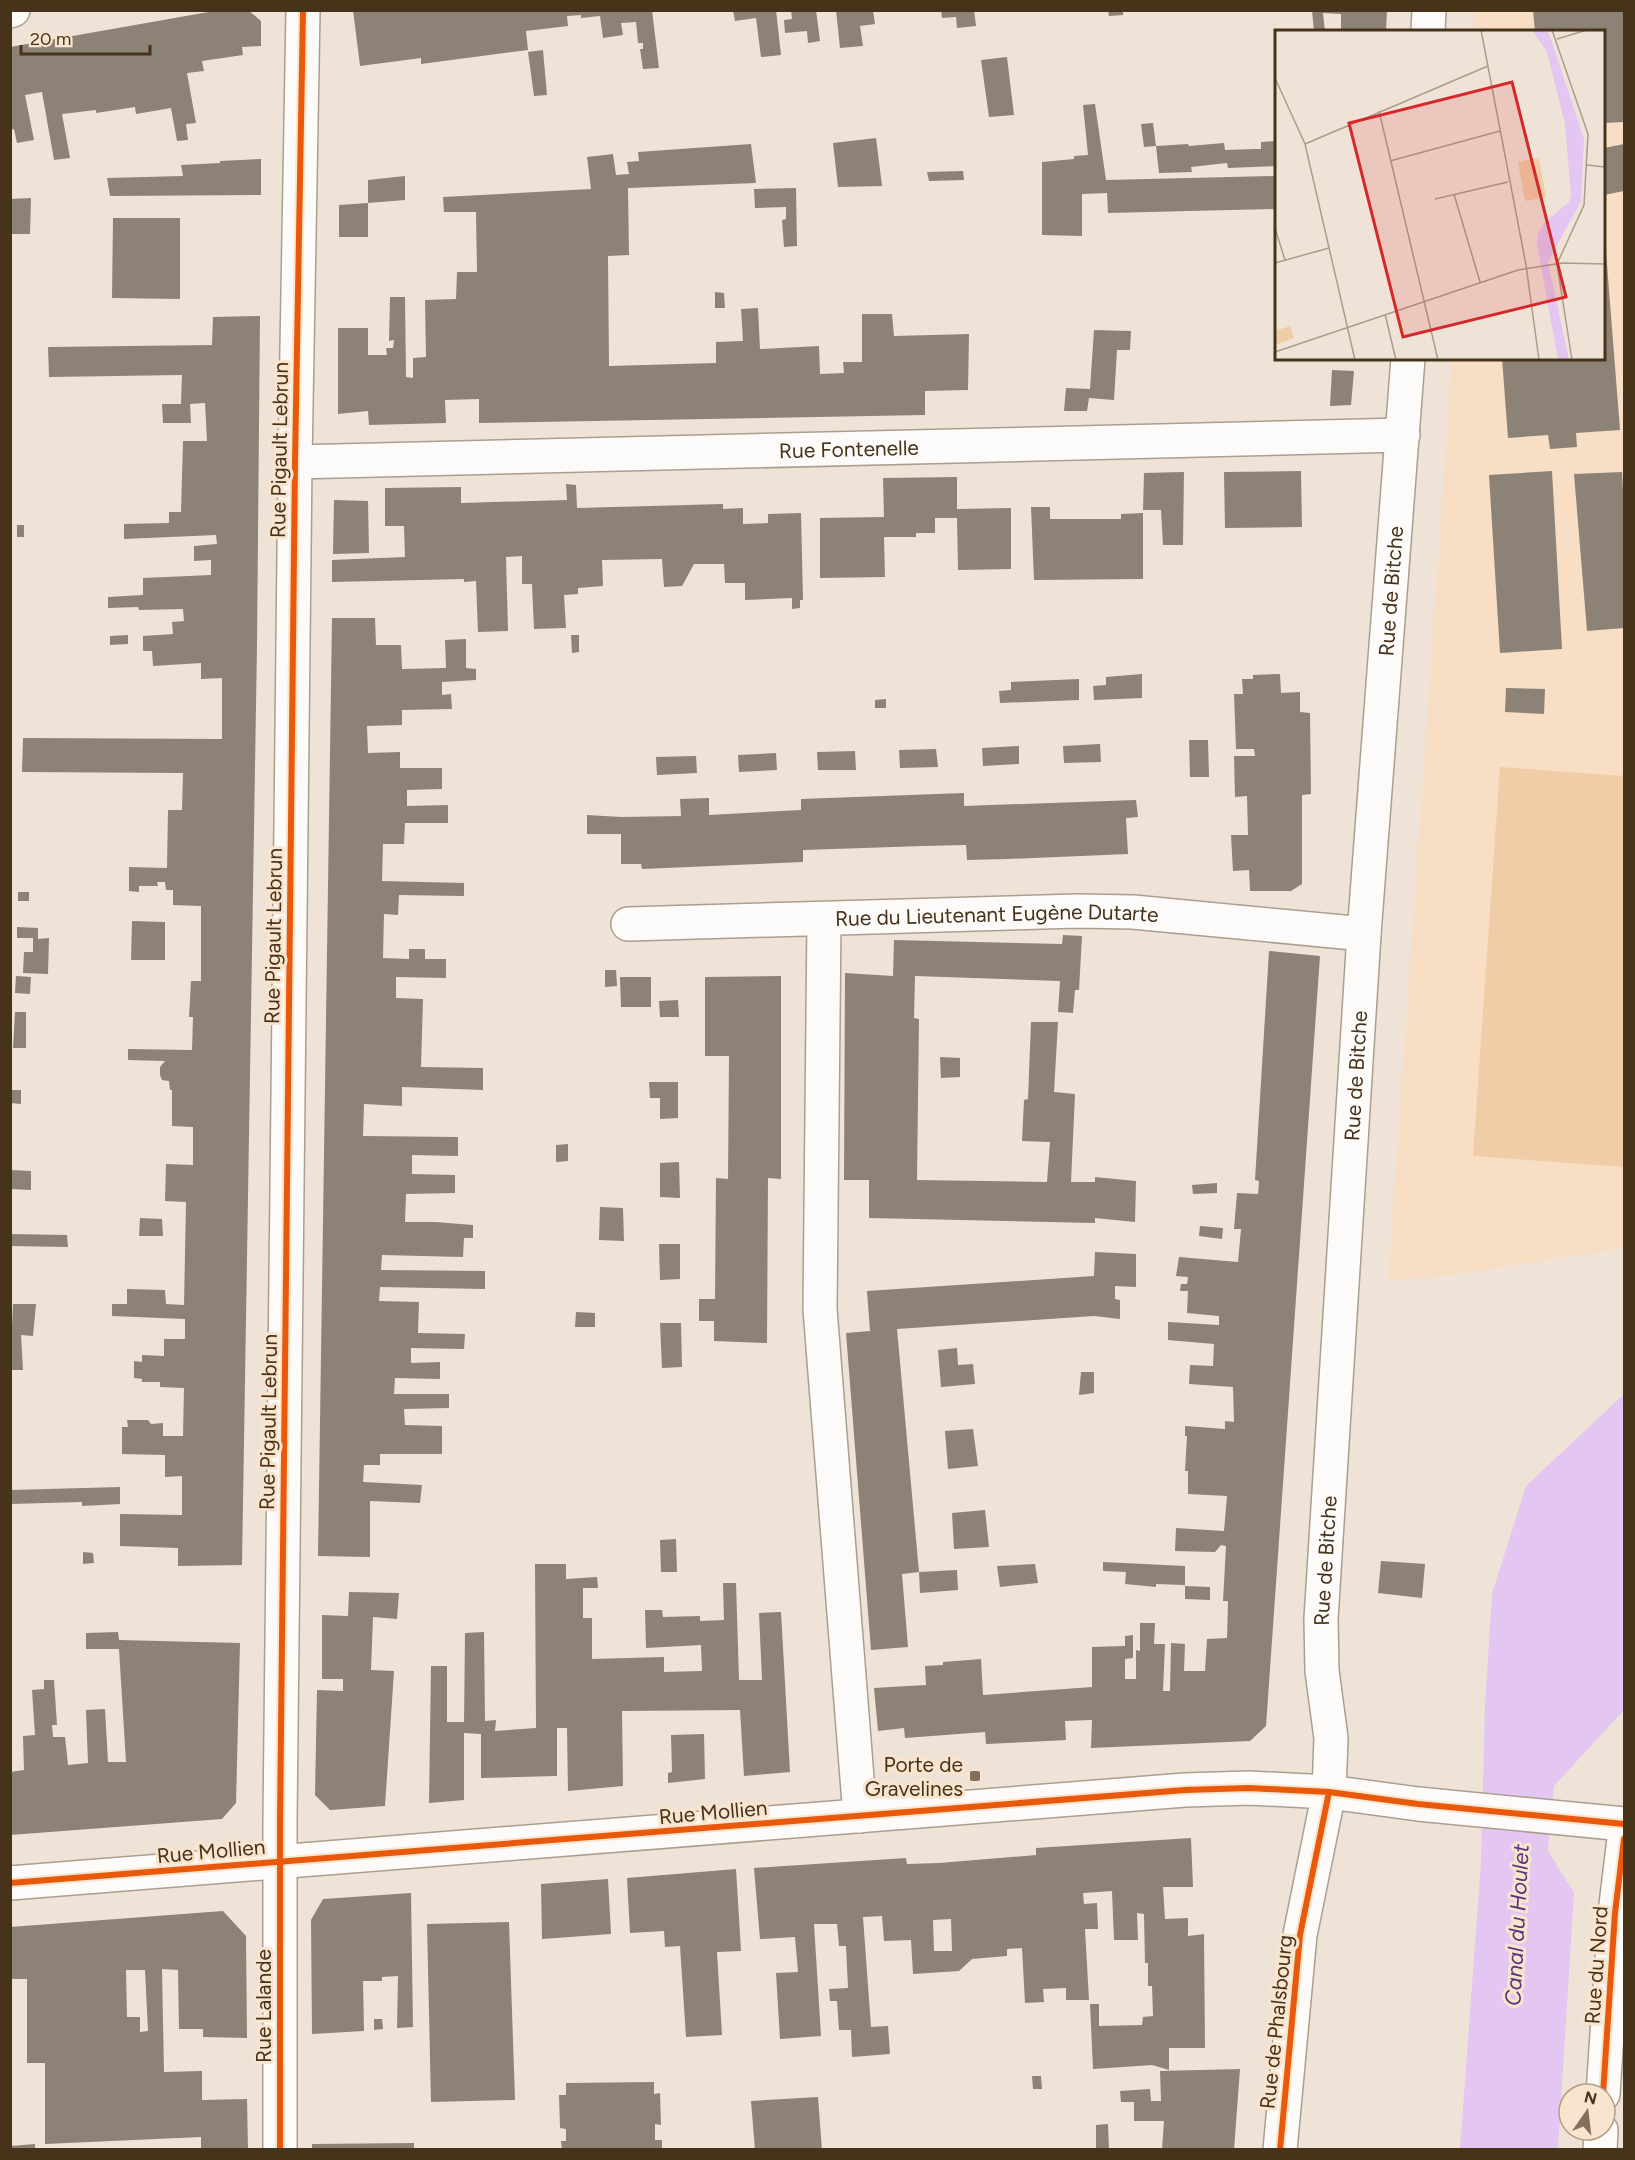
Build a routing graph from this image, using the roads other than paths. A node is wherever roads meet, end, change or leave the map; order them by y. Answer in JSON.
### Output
{"nodes":[{"id":1,"x":303,"y":10,"type":"edge"},
{"id":2,"x":1429,"y":10,"type":"edge"},
{"id":3,"x":1428,"y":30,"type":"edge"},
{"id":4,"x":1408,"y":360,"type":"edge"},
{"id":5,"x":1403,"y":435,"type":"junction"},
{"id":6,"x":295,"y":462,"type":"junction"},
{"id":7,"x":824,"y":919,"type":"junction"},
{"id":8,"x":628,"y":924,"type":"dead end"},
{"id":9,"x":1364,"y":934,"type":"junction"},
{"id":10,"x":1329,"y":1792,"type":"junction"},
{"id":11,"x":860,"y":1816,"type":"junction"},
{"id":12,"x":1624,"y":1824,"type":"edge"},
{"id":13,"x":1624,"y":1839,"type":"edge"},
{"id":14,"x":279,"y":1862,"type":"junction"},
{"id":15,"x":10,"y":1883,"type":"edge"},
{"id":16,"x":1604,"y":2082,"type":"edge"},
{"id":17,"x":280,"y":2150,"type":"edge"},
{"id":18,"x":1280,"y":2150,"type":"edge"}],
"edges":[{"from":1,"to":6,"type":"street","name":"Rue Pigault Lebrun"},
{"from":2,"to":3,"type":"street"},
{"from":4,"to":5,"type":"street","name":"Rue de Bitche"},
{"from":5,"to":6,"type":"street","name":"Rue Fontenelle"},
{"from":5,"to":9,"type":"street","name":"Rue de Bitche"},
{"from":6,"to":14,"type":"street","name":"Rue Pigault Lebrun"},
{"from":7,"to":8,"type":"street","name":"Rue du Lieutenant Eugène Dutarte"},
{"from":7,"to":9,"type":"street","name":"Rue du Lieutenant Eugène Dutarte"},
{"from":7,"to":11,"type":"street"},
{"from":9,"to":10,"type":"street","name":"Rue de Bitche"},
{"from":10,"to":11,"type":"street","name":"Rue Mollien"},
{"from":10,"to":12,"type":"street","name":"Rue Mollien"},
{"from":10,"to":18,"type":"street","name":"Rue de Phalsbourg"},
{"from":11,"to":14,"type":"street","name":"Rue Mollien"},
{"from":13,"to":16,"type":"street","name":"Rue du Nord"},
{"from":14,"to":15,"type":"street","name":"Rue Mollien"},
{"from":14,"to":17,"type":"street","name":"Rue Lalande"}]}
